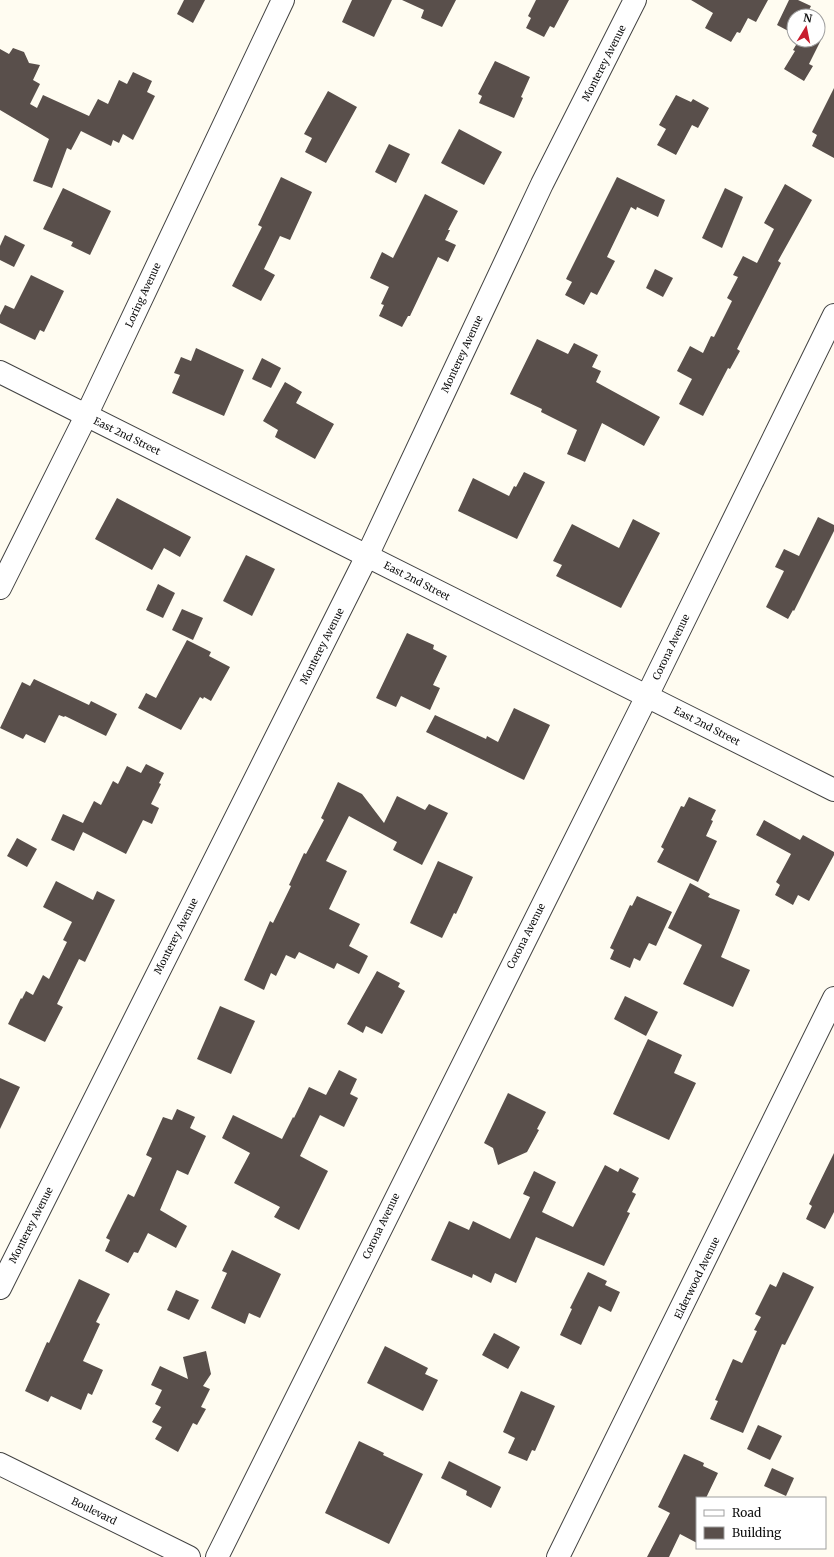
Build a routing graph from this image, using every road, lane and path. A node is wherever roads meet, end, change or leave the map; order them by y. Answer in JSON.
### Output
{"nodes":[{"id":1,"x":282,"y":0,"type":"edge"},
{"id":2,"x":635,"y":0,"type":"edge"},
{"id":3,"x":834,"y":315,"type":"edge"},
{"id":4,"x":0,"y":372,"type":"edge"},
{"id":5,"x":86,"y":416,"type":"junction"},
{"id":6,"x":367,"y":556,"type":"junction"},
{"id":7,"x":0,"y":588,"type":"edge"},
{"id":8,"x":647,"y":696,"type":"junction"},
{"id":9,"x":834,"y":790,"type":"edge"},
{"id":10,"x":834,"y":998,"type":"edge"},
{"id":11,"x":0,"y":1288,"type":"edge"},
{"id":12,"x":0,"y":1464,"type":"edge"},
{"id":13,"x":189,"y":1557,"type":"edge"},
{"id":14,"x":217,"y":1557,"type":"edge"},
{"id":15,"x":558,"y":1557,"type":"edge"}],
"edges":[{"from":1,"to":5,"type":"street","name":"Loring Avenue"},
{"from":2,"to":6,"type":"street","name":"Monterey Avenue"},
{"from":3,"to":8,"type":"street","name":"Corona Avenue"},
{"from":4,"to":5,"type":"street","name":"East 2nd Street"},
{"from":5,"to":6,"type":"street","name":"East 2nd Street"},
{"from":5,"to":7,"type":"street","name":"Loring Avenue"},
{"from":6,"to":8,"type":"street","name":"East 2nd Street"},
{"from":6,"to":11,"type":"street","name":"Monterey Avenue"},
{"from":8,"to":9,"type":"street","name":"East 2nd Street"},
{"from":8,"to":14,"type":"street","name":"Corona Avenue"},
{"from":10,"to":15,"type":"street","name":"Elderwood Avenue"},
{"from":12,"to":13,"type":"street","name":"Boulevard"}]}
